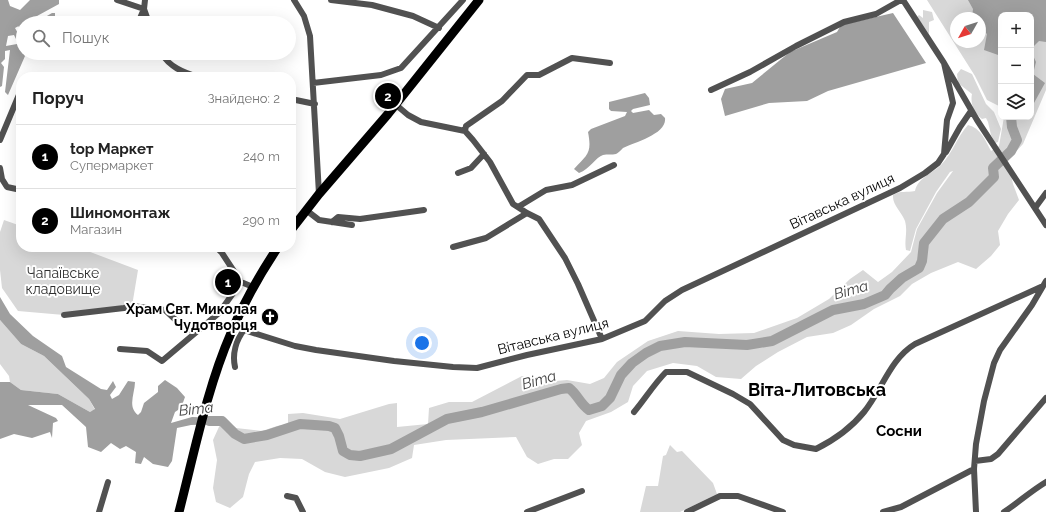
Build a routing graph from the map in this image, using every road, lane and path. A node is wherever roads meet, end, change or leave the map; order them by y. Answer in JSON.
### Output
{"nodes":[{"id":1,"x":117,"y":0,"type":"edge"},
{"id":2,"x":145,"y":0,"type":"edge"},
{"id":3,"x":294,"y":0,"type":"edge"},
{"id":4,"x":331,"y":0,"type":"edge"},
{"id":5,"x":463,"y":0,"type":"edge"},
{"id":6,"x":479,"y":0,"type":"edge"},
{"id":7,"x":902,"y":0,"type":"edge"},
{"id":8,"x":144,"y":9,"type":"junction"},
{"id":9,"x":141,"y":16,"type":"edge"},
{"id":10,"x":146,"y":16,"type":"edge"},
{"id":11,"x":439,"y":28,"type":"junction"},
{"id":12,"x":165,"y":60,"type":"edge"},
{"id":13,"x":610,"y":63,"type":"dead end"},
{"id":14,"x":944,"y":63,"type":"junction"},
{"id":15,"x":186,"y":72,"type":"edge"},
{"id":16,"x":313,"y":83,"type":"junction"},
{"id":17,"x":711,"y":90,"type":"dead end"},
{"id":18,"x":296,"y":100,"type":"edge"},
{"id":19,"x":16,"y":102,"type":"edge"},
{"id":20,"x":315,"y":104,"type":"junction"},
{"id":21,"x":395,"y":104,"type":"junction"},
{"id":22,"x":972,"y":111,"type":"junction"},
{"id":23,"x":465,"y":131,"type":"junction"},
{"id":24,"x":0,"y":140,"type":"edge"},
{"id":25,"x":484,"y":154,"type":"junction"},
{"id":26,"x":944,"y":154,"type":"junction"},
{"id":27,"x":614,"y":165,"type":"dead end"},
{"id":28,"x":0,"y":168,"type":"edge"},
{"id":29,"x":458,"y":173,"type":"dead end"},
{"id":30,"x":16,"y":189,"type":"edge"},
{"id":31,"x":1046,"y":193,"type":"edge"},
{"id":32,"x":319,"y":194,"type":"junction"},
{"id":33,"x":518,"y":207,"type":"junction"},
{"id":34,"x":1035,"y":208,"type":"junction"},
{"id":35,"x":306,"y":210,"type":"junction"},
{"id":36,"x":424,"y":210,"type":"dead end"},
{"id":37,"x":527,"y":213,"type":"junction"},
{"id":38,"x":332,"y":222,"type":"junction"},
{"id":39,"x":296,"y":223,"type":"edge"},
{"id":40,"x":352,"y":225,"type":"dead end"},
{"id":41,"x":1046,"y":225,"type":"edge"},
{"id":42,"x":454,"y":247,"type":"dead end"},
{"id":43,"x":222,"y":252,"type":"edge"},
{"id":44,"x":275,"y":252,"type":"edge"},
{"id":45,"x":241,"y":282,"type":"junction"},
{"id":46,"x":1044,"y":283,"type":"edge"},
{"id":47,"x":253,"y":288,"type":"junction"},
{"id":48,"x":64,"y":316,"type":"dead end"},
{"id":49,"x":195,"y":333,"type":"junction"},
{"id":50,"x":602,"y":339,"type":"junction"},
{"id":51,"x":120,"y":349,"type":"dead end"},
{"id":52,"x":235,"y":367,"type":"dead end"},
{"id":53,"x":1046,"y":398,"type":"edge"},
{"id":54,"x":634,"y":412,"type":"dead end"},
{"id":55,"x":975,"y":461,"type":"junction"},
{"id":56,"x":974,"y":469,"type":"junction"},
{"id":57,"x":108,"y":482,"type":"dead end"},
{"id":58,"x":1046,"y":482,"type":"edge"},
{"id":59,"x":582,"y":491,"type":"dead end"},
{"id":60,"x":287,"y":496,"type":"dead end"},
{"id":61,"x":99,"y":512,"type":"edge"},
{"id":62,"x":179,"y":512,"type":"edge"},
{"id":63,"x":303,"y":512,"type":"edge"},
{"id":64,"x":527,"y":512,"type":"edge"},
{"id":65,"x":687,"y":512,"type":"edge"},
{"id":66,"x":783,"y":512,"type":"edge"},
{"id":67,"x":883,"y":512,"type":"edge"},
{"id":68,"x":976,"y":512,"type":"edge"},
{"id":69,"x":1004,"y":512,"type":"edge"}],
"edges":[{"from":1,"to":8,"type":"street"},
{"from":2,"to":8,"type":"street"},
{"from":3,"to":16,"type":"street"},
{"from":4,"to":11,"type":"street"},
{"from":5,"to":11,"type":"street"},
{"from":6,"to":21,"type":"main road"},
{"from":7,"to":14,"type":"street"},
{"from":7,"to":17,"type":"street"},
{"from":8,"to":9,"type":"street"},
{"from":8,"to":10,"type":"street"},
{"from":11,"to":16,"type":"street"},
{"from":12,"to":15,"type":"street"},
{"from":13,"to":23,"type":"street"},
{"from":14,"to":22,"type":"street"},
{"from":14,"to":26,"type":"street"},
{"from":16,"to":20,"type":"street"},
{"from":18,"to":20,"type":"street"},
{"from":19,"to":24,"type":"street"},
{"from":20,"to":32,"type":"street"},
{"from":21,"to":23,"type":"street"},
{"from":21,"to":32,"type":"main road"},
{"from":22,"to":26,"type":"street","name":"Вітавська вулиця"},
{"from":22,"to":34,"type":"street"},
{"from":23,"to":25,"type":"street"},
{"from":25,"to":29,"type":"street"},
{"from":25,"to":33,"type":"street"},
{"from":26,"to":50,"type":"street","name":"Вітавська вулиця"},
{"from":27,"to":33,"type":"street"},
{"from":28,"to":30,"type":"street"},
{"from":31,"to":34,"type":"street"},
{"from":32,"to":35,"type":"main road"},
{"from":33,"to":37,"type":"street"},
{"from":34,"to":41,"type":"street"},
{"from":35,"to":38,"type":"street"},
{"from":35,"to":39,"type":"main road"},
{"from":36,"to":38,"type":"street"},
{"from":37,"to":42,"type":"street"},
{"from":37,"to":50,"type":"street"},
{"from":38,"to":40,"type":"street"},
{"from":43,"to":45,"type":"street"},
{"from":44,"to":47,"type":"main road"},
{"from":45,"to":47,"type":"street"},
{"from":45,"to":49,"type":"street"},
{"from":46,"to":54,"type":"street"},
{"from":46,"to":55,"type":"street"},
{"from":47,"to":62,"type":"main road"},
{"from":48,"to":49,"type":"street"},
{"from":49,"to":51,"type":"street"},
{"from":50,"to":52,"type":"street","name":"Вітавська вулиця"},
{"from":53,"to":55,"type":"street"},
{"from":55,"to":56,"type":"street"},
{"from":56,"to":67,"type":"street"},
{"from":56,"to":68,"type":"street"},
{"from":57,"to":61,"type":"street"},
{"from":58,"to":69,"type":"street"},
{"from":59,"to":64,"type":"street"},
{"from":60,"to":63,"type":"street"},
{"from":65,"to":66,"type":"street"}]}
